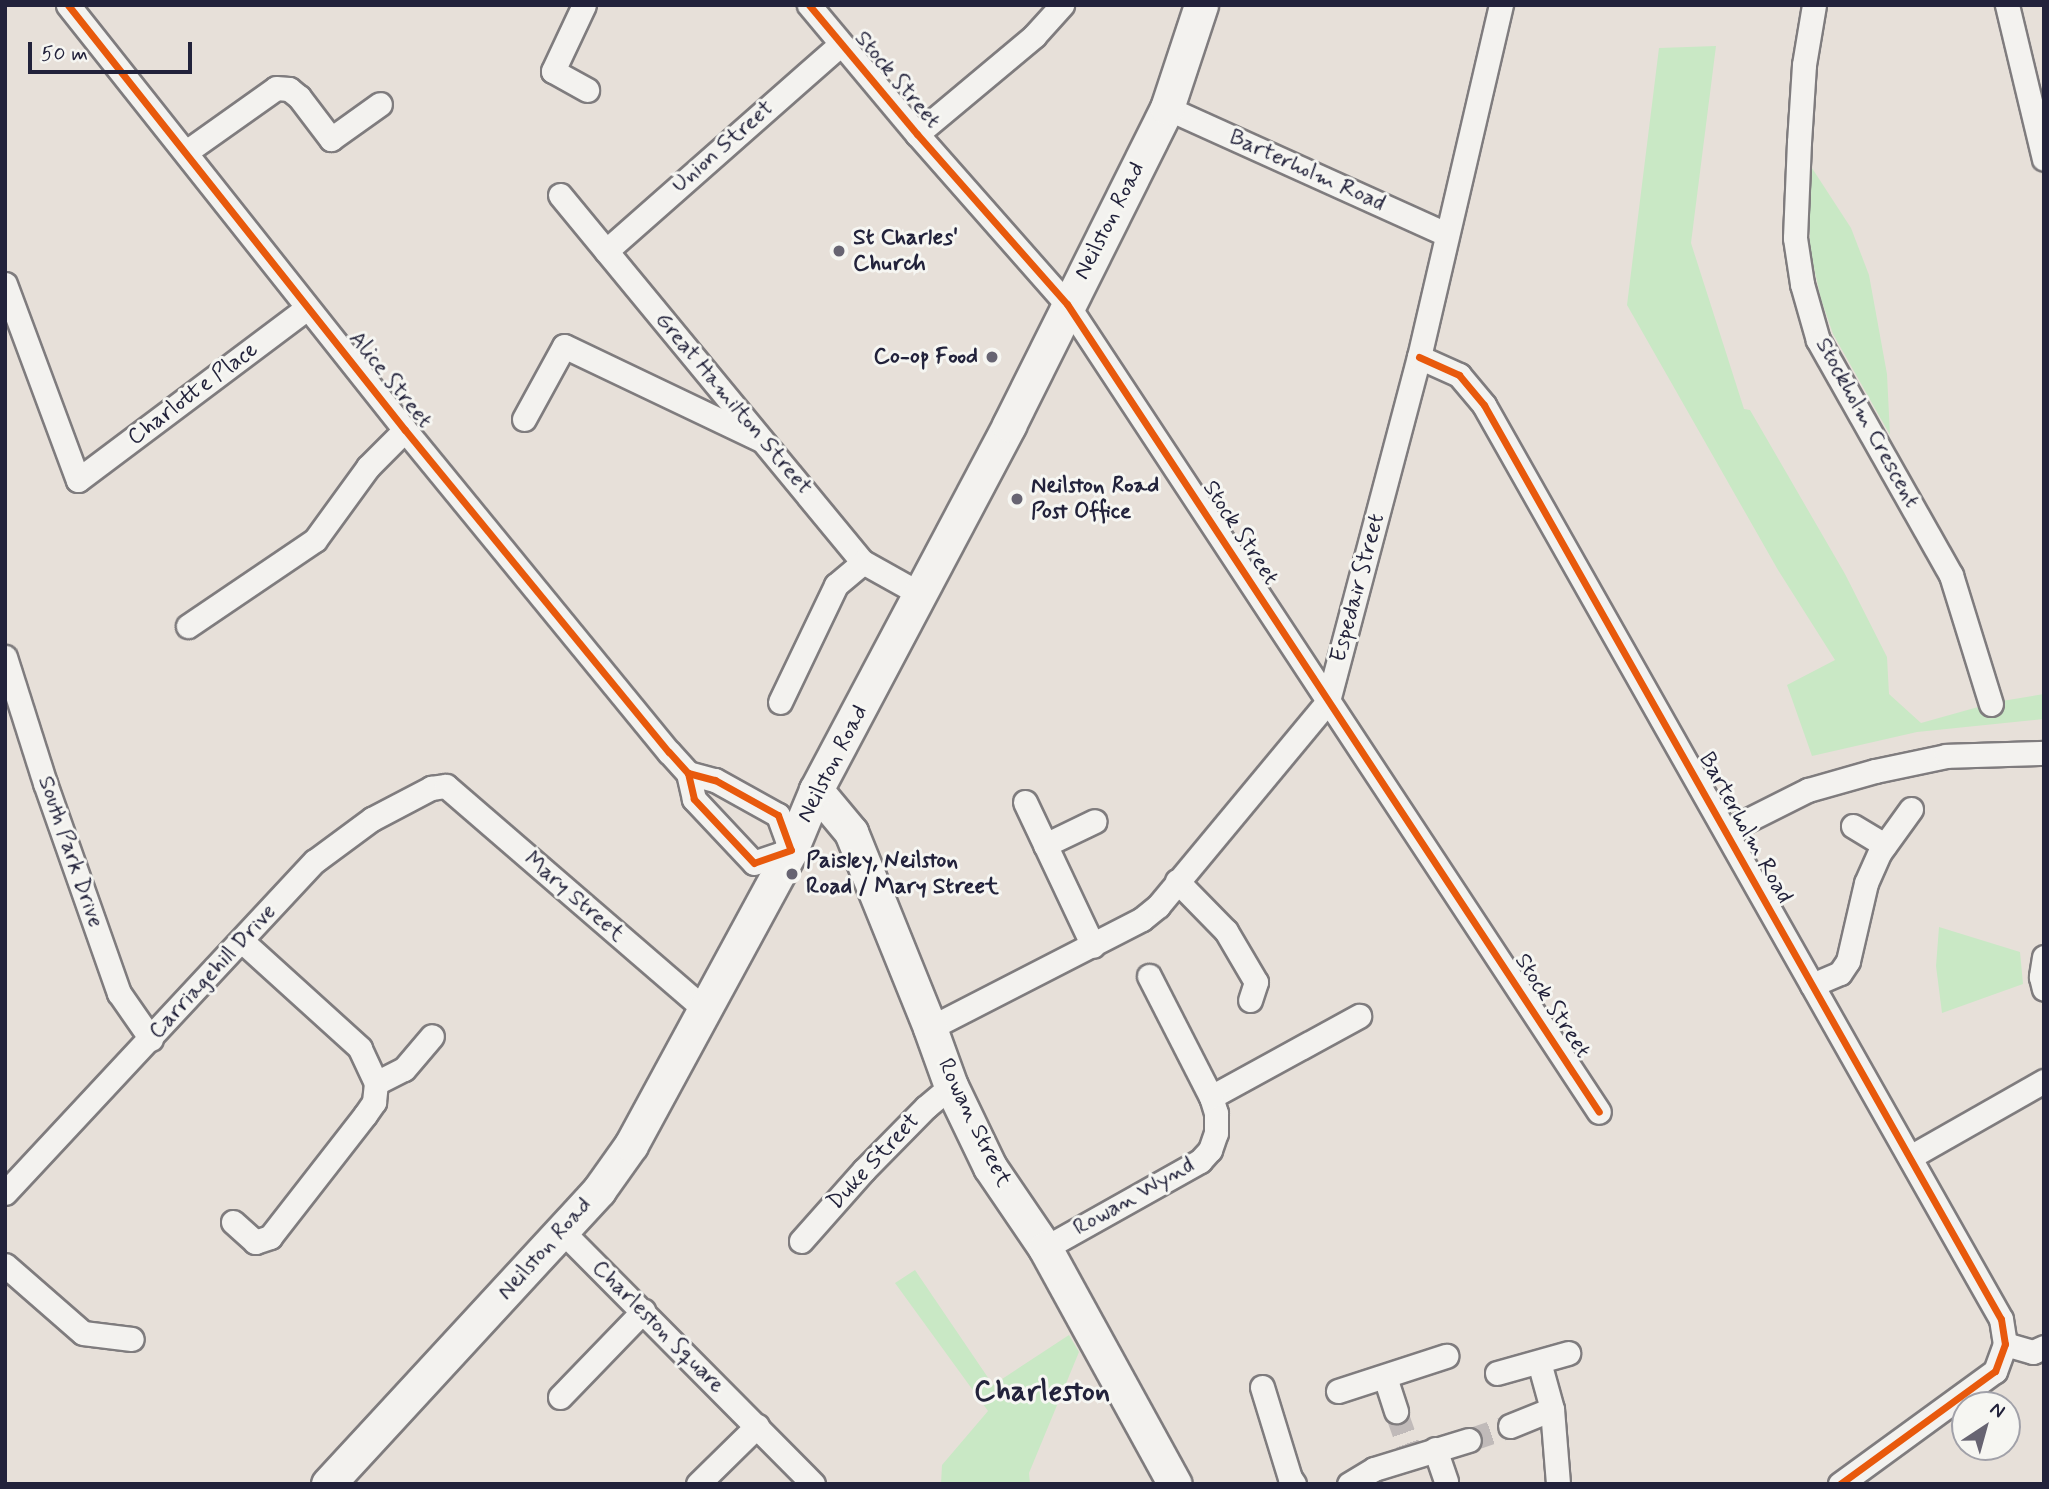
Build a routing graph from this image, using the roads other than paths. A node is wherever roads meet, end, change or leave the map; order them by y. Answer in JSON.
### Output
{"nodes":[{"id":1,"x":68,"y":5,"type":"edge"},
{"id":2,"x":584,"y":5,"type":"edge"},
{"id":3,"x":809,"y":5,"type":"edge"},
{"id":4,"x":1200,"y":5,"type":"edge"},
{"id":5,"x":1501,"y":5,"type":"edge"},
{"id":6,"x":1814,"y":5,"type":"edge"},
{"id":7,"x":2007,"y":5,"type":"edge"},
{"id":8,"x":1056,"y":8,"type":"edge"},
{"id":9,"x":841,"y":44,"type":"junction"},
{"id":10,"x":587,"y":90,"type":"dead end"},
{"id":11,"x":380,"y":104,"type":"dead end"},
{"id":12,"x":1167,"y":107,"type":"junction"},
{"id":13,"x":917,"y":134,"type":"junction"},
{"id":14,"x":186,"y":152,"type":"junction"},
{"id":15,"x":2044,"y":159,"type":"edge"},
{"id":16,"x":560,"y":195,"type":"dead end"},
{"id":17,"x":1447,"y":234,"type":"junction"},
{"id":18,"x":606,"y":251,"type":"junction"},
{"id":19,"x":5,"y":284,"type":"edge"},
{"id":20,"x":1067,"y":304,"type":"junction"},
{"id":21,"x":307,"y":308,"type":"junction"},
{"id":22,"x":1419,"y":357,"type":"junction"},
{"id":23,"x":524,"y":419,"type":"dead end"},
{"id":24,"x":405,"y":430,"type":"junction"},
{"id":25,"x":767,"y":443,"type":"junction"},
{"id":26,"x":863,"y":562,"type":"junction"},
{"id":27,"x":922,"y":595,"type":"junction"},
{"id":28,"x":188,"y":626,"type":"dead end"},
{"id":29,"x":5,"y":657,"type":"edge"},
{"id":30,"x":1328,"y":701,"type":"junction"},
{"id":31,"x":780,"y":702,"type":"dead end"},
{"id":32,"x":1991,"y":704,"type":"dead end"},
{"id":33,"x":2044,"y":753,"type":"edge"},
{"id":34,"x":688,"y":772,"type":"junction"},
{"id":35,"x":446,"y":786,"type":"joint"},
{"id":36,"x":816,"y":790,"type":"junction"},
{"id":37,"x":1025,"y":802,"type":"dead end"},
{"id":38,"x":1911,"y":809,"type":"dead end"},
{"id":39,"x":1095,"y":821,"type":"dead end"},
{"id":40,"x":1853,"y":826,"type":"dead end"},
{"id":41,"x":1726,"y":831,"type":"junction"},
{"id":42,"x":1045,"y":845,"type":"junction"},
{"id":43,"x":1885,"y":845,"type":"junction"},
{"id":44,"x":791,"y":850,"type":"junction"},
{"id":45,"x":1177,"y":881,"type":"junction"},
{"id":46,"x":242,"y":941,"type":"junction"},
{"id":47,"x":1093,"y":946,"type":"junction"},
{"id":48,"x":2044,"y":957,"type":"edge"},
{"id":49,"x":1149,"y":976,"type":"dead end"},
{"id":50,"x":1812,"y":985,"type":"junction"},
{"id":51,"x":2044,"y":989,"type":"edge"},
{"id":52,"x":1250,"y":1000,"type":"dead end"},
{"id":53,"x":703,"y":1008,"type":"junction"},
{"id":54,"x":1359,"y":1016,"type":"dead end"},
{"id":55,"x":930,"y":1028,"type":"junction"},
{"id":56,"x":432,"y":1036,"type":"dead end"},
{"id":57,"x":151,"y":1039,"type":"junction"},
{"id":58,"x":2044,"y":1081,"type":"edge"},
{"id":59,"x":376,"y":1083,"type":"junction"},
{"id":60,"x":951,"y":1086,"type":"junction"},
{"id":61,"x":1211,"y":1097,"type":"junction"},
{"id":62,"x":1599,"y":1112,"type":"dead end"},
{"id":63,"x":1910,"y":1157,"type":"junction"},
{"id":64,"x":5,"y":1193,"type":"edge"},
{"id":65,"x":233,"y":1222,"type":"dead end"},
{"id":66,"x":560,"y":1229,"type":"junction"},
{"id":67,"x":801,"y":1241,"type":"dead end"},
{"id":68,"x":1045,"y":1248,"type":"junction"},
{"id":69,"x":5,"y":1265,"type":"edge"},
{"id":70,"x":643,"y":1311,"type":"junction"},
{"id":71,"x":132,"y":1339,"type":"dead end"},
{"id":72,"x":2005,"y":1344,"type":"junction"},
{"id":73,"x":2044,"y":1347,"type":"edge"},
{"id":74,"x":1567,"y":1353,"type":"dead end"},
{"id":75,"x":1446,"y":1356,"type":"dead end"},
{"id":76,"x":1539,"y":1362,"type":"junction"},
{"id":77,"x":1497,"y":1373,"type":"dead end"},
{"id":78,"x":1385,"y":1377,"type":"junction"},
{"id":79,"x":1262,"y":1388,"type":"dead end"},
{"id":80,"x":1338,"y":1391,"type":"dead end"},
{"id":81,"x":560,"y":1397,"type":"dead end"},
{"id":82,"x":1552,"y":1409,"type":"junction"},
{"id":83,"x":1396,"y":1411,"type":"tunnel mouth"},
{"id":84,"x":757,"y":1426,"type":"junction"},
{"id":85,"x":1510,"y":1426,"type":"tunnel mouth"},
{"id":86,"x":1469,"y":1440,"type":"tunnel mouth"},
{"id":87,"x":1435,"y":1449,"type":"junction"},
{"id":88,"x":1446,"y":1481,"type":"dead end"},
{"id":89,"x":328,"y":1484,"type":"edge"},
{"id":90,"x":698,"y":1484,"type":"edge"},
{"id":91,"x":813,"y":1484,"type":"edge"},
{"id":92,"x":1175,"y":1484,"type":"edge"},
{"id":93,"x":1294,"y":1484,"type":"edge"},
{"id":94,"x":1349,"y":1484,"type":"edge"},
{"id":95,"x":1558,"y":1484,"type":"edge"},
{"id":96,"x":1840,"y":1484,"type":"edge"}],
"edges":[{"from":1,"to":14,"type":"street","name":"Alice Street"},
{"from":2,"to":10,"type":"street"},
{"from":3,"to":9,"type":"street","name":"Stock Street"},
{"from":4,"to":12,"type":"main road","name":"Neilston Road"},
{"from":5,"to":17,"type":"street","name":"Espedair Street"},
{"from":6,"to":32,"type":"street","name":"Stockholm Crescent"},
{"from":7,"to":15,"type":"street"},
{"from":8,"to":13,"type":"street"},
{"from":9,"to":13,"type":"street","name":"Stock Street"},
{"from":9,"to":18,"type":"street","name":"Union Street"},
{"from":11,"to":14,"type":"street"},
{"from":12,"to":17,"type":"street","name":"Barterholm Road"},
{"from":12,"to":20,"type":"main road","name":"Neilston Road"},
{"from":13,"to":20,"type":"street","name":"Stock Street"},
{"from":14,"to":21,"type":"street","name":"Alice Street"},
{"from":16,"to":18,"type":"street","name":"Great Hamilton Street"},
{"from":17,"to":22,"type":"street","name":"Espedair Street"},
{"from":18,"to":25,"type":"street","name":"Great Hamilton Street"},
{"from":19,"to":21,"type":"street","name":"Charlotte Place"},
{"from":20,"to":27,"type":"main road","name":"Neilston Road"},
{"from":20,"to":30,"type":"street","name":"Stock Street"},
{"from":21,"to":24,"type":"street","name":"Alice Street"},
{"from":22,"to":30,"type":"street","name":"Espedair Street"},
{"from":22,"to":41,"type":"street","name":"Barterholm Road"},
{"from":23,"to":25,"type":"street"},
{"from":24,"to":28,"type":"street"},
{"from":24,"to":34,"type":"street","name":"Alice Street"},
{"from":25,"to":26,"type":"street","name":"Great Hamilton Street"},
{"from":26,"to":27,"type":"street","name":"Great Hamilton Street"},
{"from":26,"to":31,"type":"street"},
{"from":27,"to":36,"type":"main road","name":"Neilston Road"},
{"from":29,"to":57,"type":"street","name":"South Park Drive"},
{"from":30,"to":45,"type":"street","name":"Espedair Street"},
{"from":30,"to":62,"type":"street","name":"Stock Street"},
{"from":33,"to":41,"type":"street"},
{"from":34,"to":44,"type":"street"},
{"from":34,"to":44,"type":"street","name":"Alice Street"},
{"from":35,"to":46,"type":"street","name":"Carriagehill Drive"},
{"from":35,"to":53,"type":"street","name":"Mary Street"},
{"from":36,"to":44,"type":"main road","name":"Neilston Road"},
{"from":36,"to":55,"type":"main road","name":"Rowan Street"},
{"from":37,"to":42,"type":"street"},
{"from":38,"to":43,"type":"street"},
{"from":39,"to":42,"type":"street"},
{"from":40,"to":43,"type":"street"},
{"from":41,"to":50,"type":"street","name":"Barterholm Road"},
{"from":42,"to":47,"type":"street"},
{"from":43,"to":50,"type":"street"},
{"from":44,"to":53,"type":"main road","name":"Neilston Road"},
{"from":45,"to":47,"type":"street","name":"Espedair Street"},
{"from":45,"to":52,"type":"street"},
{"from":46,"to":57,"type":"street","name":"Carriagehill Drive"},
{"from":46,"to":59,"type":"street"},
{"from":47,"to":55,"type":"street","name":"Espedair Street"},
{"from":48,"to":51,"type":"street"},
{"from":49,"to":61,"type":"street","name":"Rowan Wynd"},
{"from":50,"to":63,"type":"street","name":"Barterholm Road"},
{"from":53,"to":66,"type":"main road","name":"Neilston Road"},
{"from":54,"to":61,"type":"street"},
{"from":55,"to":60,"type":"main road","name":"Rowan Street"},
{"from":56,"to":59,"type":"street"},
{"from":57,"to":64,"type":"street","name":"Carriagehill Drive"},
{"from":58,"to":63,"type":"street"},
{"from":59,"to":65,"type":"street"},
{"from":60,"to":67,"type":"street","name":"Duke Street"},
{"from":60,"to":68,"type":"main road","name":"Rowan Street"},
{"from":61,"to":68,"type":"street","name":"Rowan Wynd"},
{"from":63,"to":72,"type":"street","name":"Barterholm Road"},
{"from":66,"to":70,"type":"street","name":"Charleston Square"},
{"from":66,"to":89,"type":"main road","name":"Neilston Road"},
{"from":68,"to":92,"type":"main road","name":"Rowan Street"},
{"from":69,"to":71,"type":"street"},
{"from":70,"to":81,"type":"street"},
{"from":70,"to":84,"type":"street","name":"Charleston Square"},
{"from":72,"to":73,"type":"street"},
{"from":72,"to":96,"type":"street"},
{"from":74,"to":76,"type":"street"},
{"from":75,"to":78,"type":"street"},
{"from":76,"to":77,"type":"street"},
{"from":76,"to":82,"type":"street"},
{"from":78,"to":80,"type":"street"},
{"from":78,"to":83,"type":"street"},
{"from":79,"to":93,"type":"street"},
{"from":82,"to":85,"type":"street"},
{"from":82,"to":95,"type":"street"},
{"from":84,"to":90,"type":"street"},
{"from":84,"to":91,"type":"street","name":"Charleston Square"},
{"from":86,"to":87,"type":"street"},
{"from":87,"to":88,"type":"street"},
{"from":87,"to":94,"type":"street"}]}
